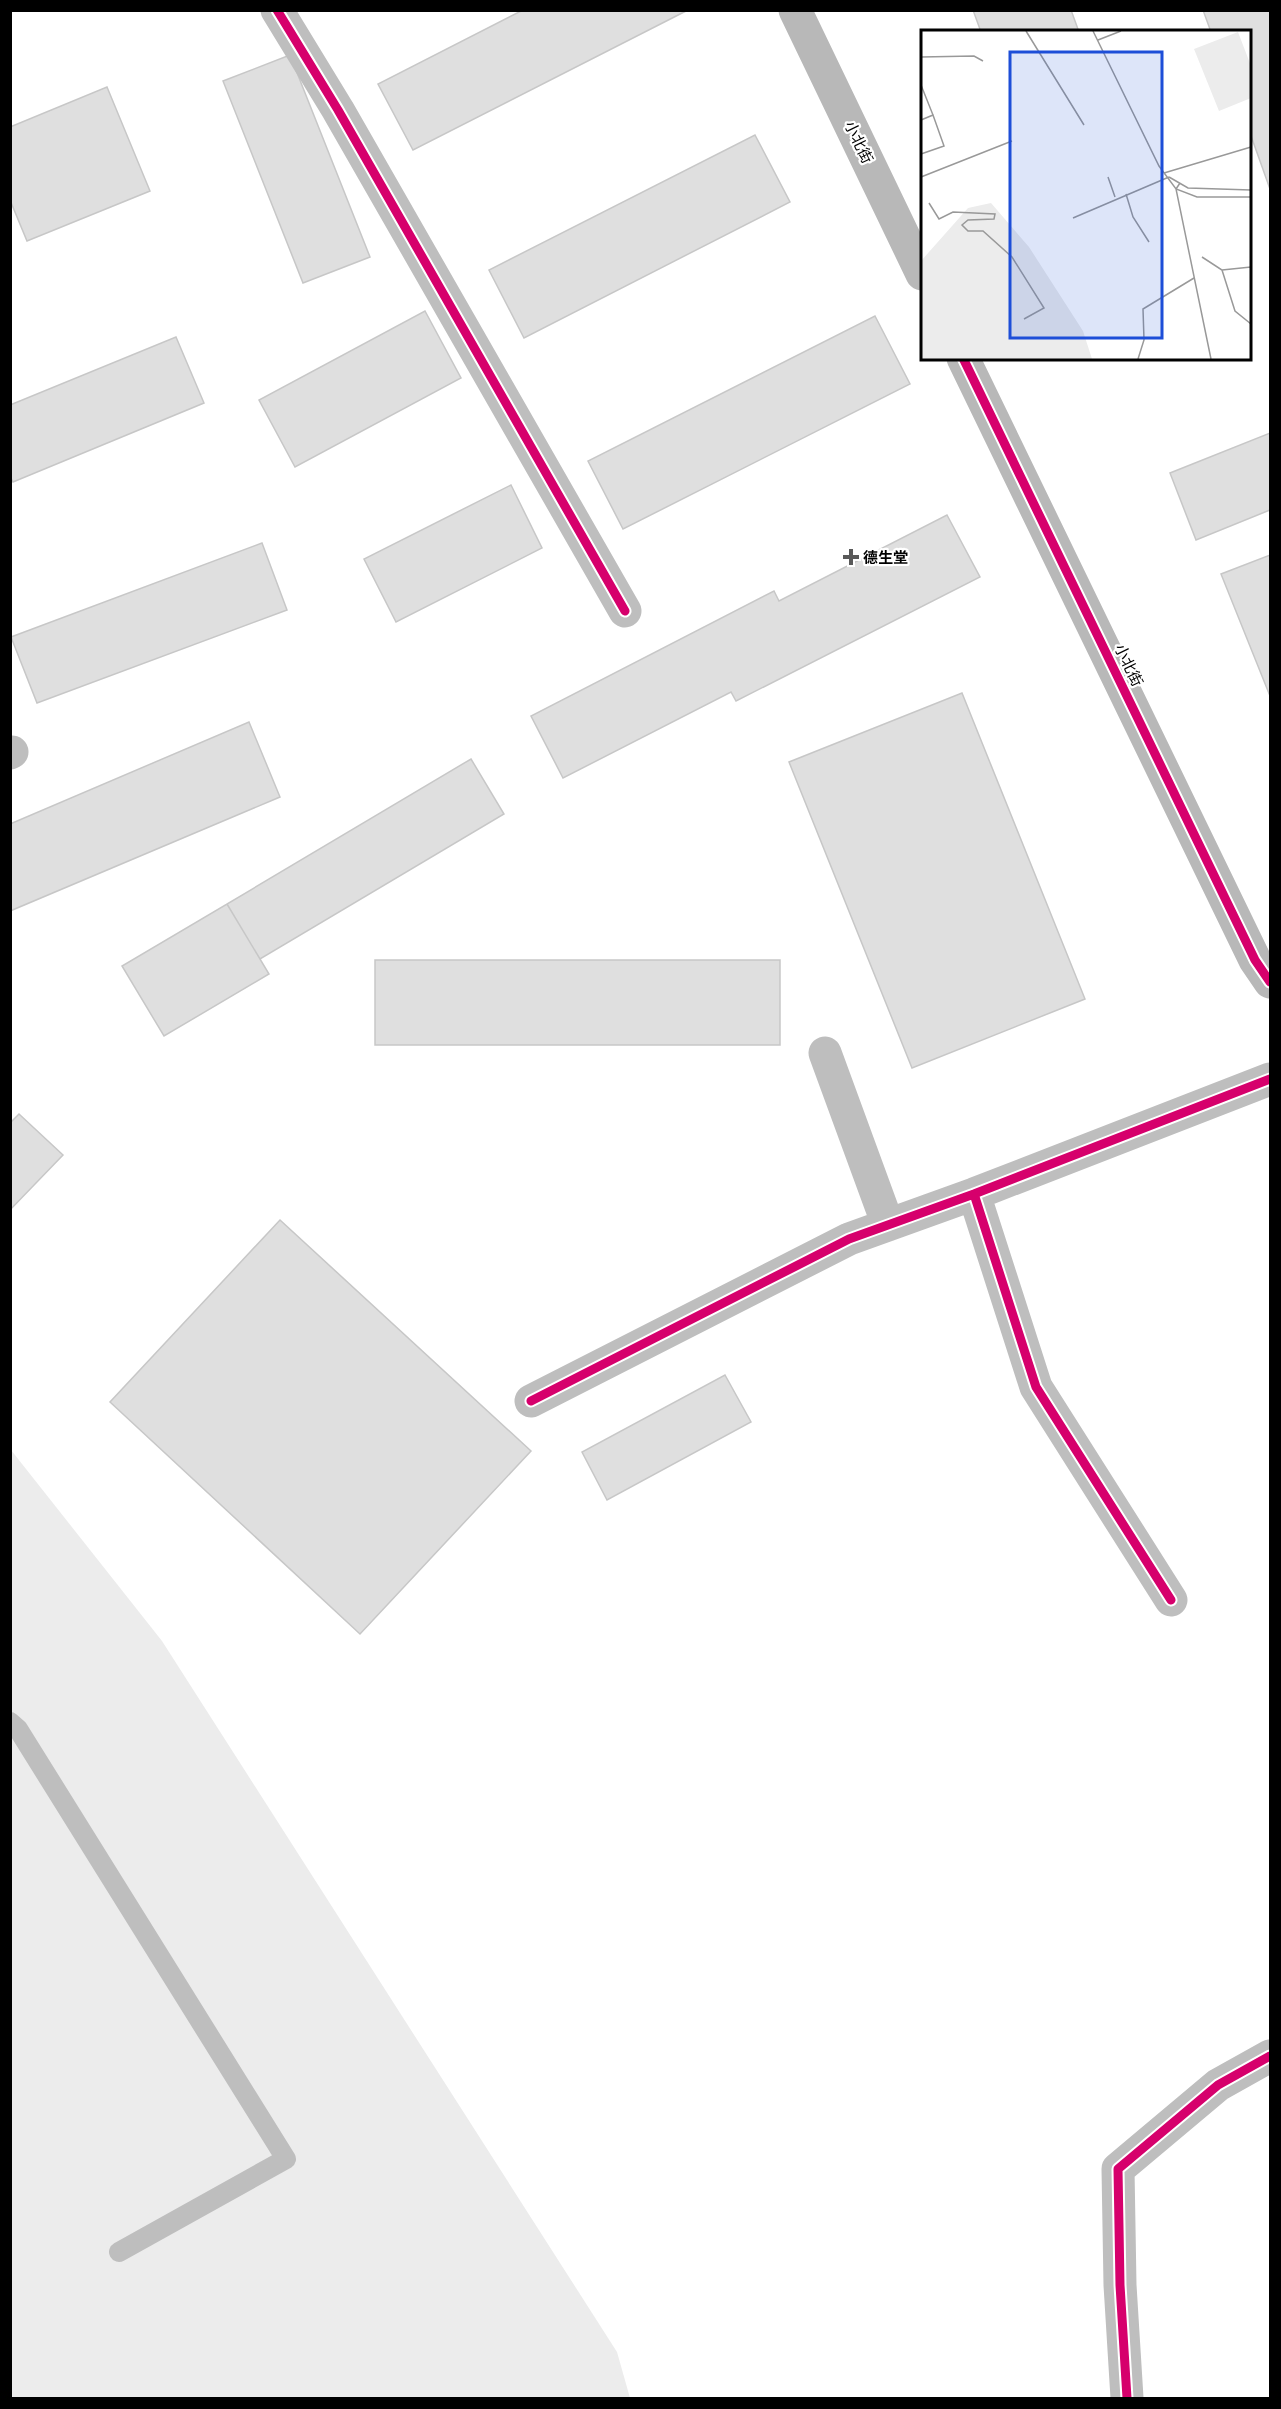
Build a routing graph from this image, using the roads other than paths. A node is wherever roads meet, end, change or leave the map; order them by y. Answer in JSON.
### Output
{"nodes":[{"id":1,"x":277,"y":10,"type":"edge"},
{"id":2,"x":795,"y":10,"type":"edge"},
{"id":3,"x":921,"y":272,"type":"edge"},
{"id":4,"x":964,"y":360,"type":"edge"},
{"id":5,"x":625,"y":611,"type":"dead end"},
{"id":6,"x":1270,"y":982,"type":"edge"},
{"id":7,"x":825,"y":1053,"type":"dead end"},
{"id":8,"x":1270,"y":1079,"type":"edge"},
{"id":9,"x":974,"y":1194,"type":"junction"},
{"id":10,"x":888,"y":1225,"type":"junction"},
{"id":11,"x":531,"y":1401,"type":"dead end"},
{"id":12,"x":1171,"y":1600,"type":"dead end"},
{"id":13,"x":10,"y":1722,"type":"edge"},
{"id":14,"x":1270,"y":2056,"type":"edge"},
{"id":15,"x":119,"y":2252,"type":"dead end"},
{"id":16,"x":1127,"y":2398,"type":"edge"}],
"edges":[{"from":1,"to":5,"type":"street"},
{"from":2,"to":3,"type":"street","name":"小北街"},
{"from":4,"to":6,"type":"street","name":"小北街"},
{"from":7,"to":10,"type":"street"},
{"from":8,"to":9,"type":"street"},
{"from":9,"to":10,"type":"street"},
{"from":9,"to":12,"type":"street"},
{"from":10,"to":11,"type":"street"},
{"from":13,"to":15,"type":"lane"},
{"from":14,"to":16,"type":"street"}]}
